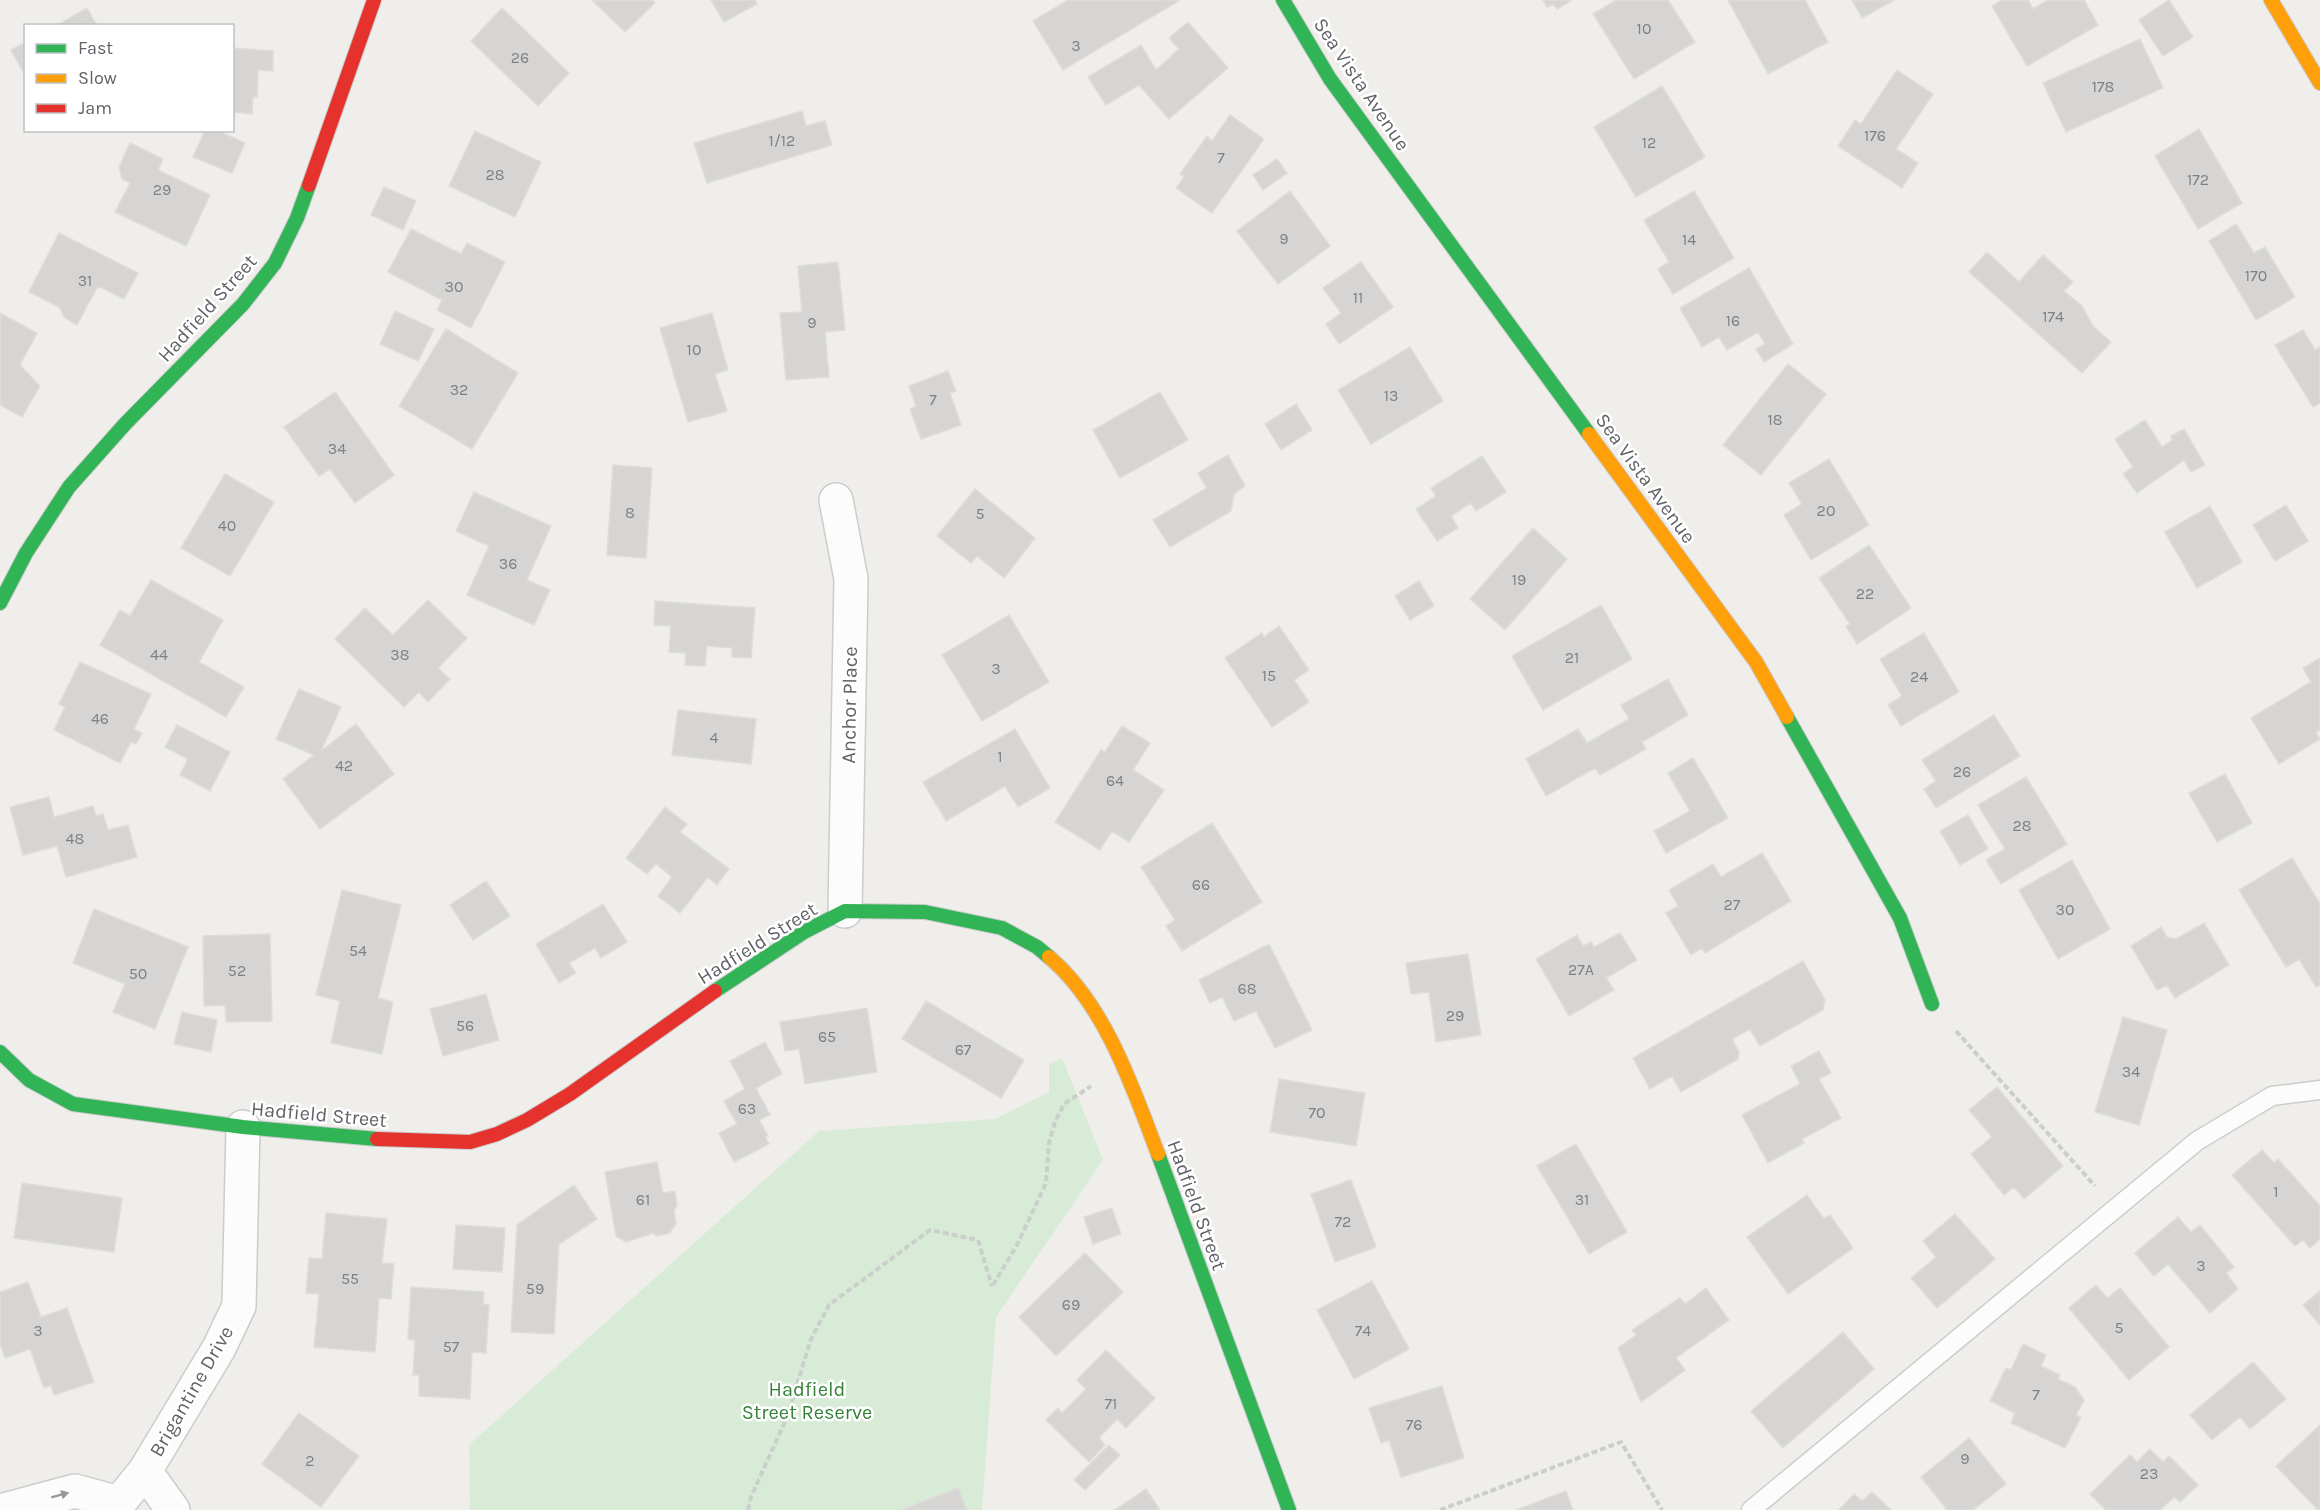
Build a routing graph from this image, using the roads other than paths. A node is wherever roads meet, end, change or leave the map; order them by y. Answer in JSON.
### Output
{"nodes":[{"id":1,"x":374,"y":0,"type":"edge"},
{"id":2,"x":1283,"y":0,"type":"edge"},
{"id":3,"x":2271,"y":0,"type":"edge"},
{"id":4,"x":2320,"y":83,"type":"edge"},
{"id":5,"x":836,"y":500,"type":"dead end"},
{"id":6,"x":0,"y":603,"type":"edge"},
{"id":7,"x":845,"y":911,"type":"junction"},
{"id":8,"x":1932,"y":1004,"type":"road end"},
{"id":9,"x":0,"y":1052,"type":"edge"},
{"id":10,"x":2320,"y":1090,"type":"edge"},
{"id":11,"x":243,"y":1127,"type":"junction"},
{"id":12,"x":145,"y":1471,"type":"junction"},
{"id":13,"x":115,"y":1507,"type":"edge"},
{"id":14,"x":4,"y":1510,"type":"edge"},
{"id":15,"x":173,"y":1510,"type":"edge"},
{"id":16,"x":1289,"y":1510,"type":"edge"},
{"id":17,"x":1751,"y":1510,"type":"edge"}],
"edges":[{"from":1,"to":6,"type":"street","name":"Hadfield Street"},
{"from":2,"to":8,"type":"street","name":"Sea Vista Avenue"},
{"from":3,"to":4,"type":"street"},
{"from":5,"to":7,"type":"street","name":"Anchor Place"},
{"from":7,"to":11,"type":"street","name":"Hadfield Street"},
{"from":7,"to":16,"type":"street","name":"Hadfield Street"},
{"from":9,"to":11,"type":"street","name":"Hadfield Street"},
{"from":10,"to":17,"type":"lane"},
{"from":11,"to":12,"type":"street","name":"Brigantine Drive"},
{"from":12,"to":13,"type":"street","name":"Brigantine Drive"},
{"from":12,"to":15,"type":"street"},
{"from":14,"to":13,"type":"street","name":"Brigantine Drive","one_way":true}]}
